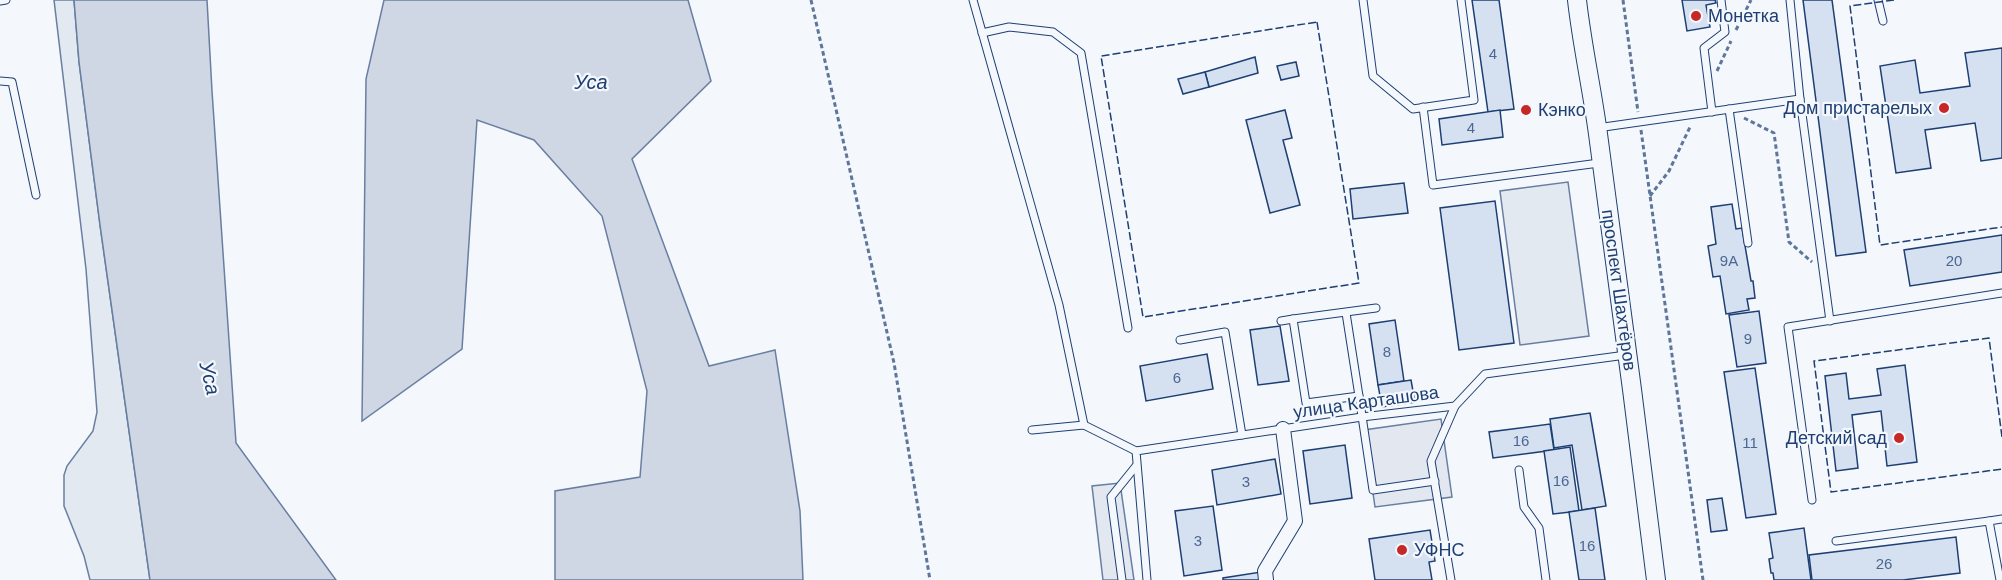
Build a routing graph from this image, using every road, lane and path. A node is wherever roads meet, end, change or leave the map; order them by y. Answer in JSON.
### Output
{"nodes":[{"id":1,"x":6,"y":0,"type":"edge"},
{"id":2,"x":811,"y":0,"type":"edge"},
{"id":3,"x":973,"y":0,"type":"edge"},
{"id":4,"x":1363,"y":0,"type":"edge"},
{"id":5,"x":1461,"y":0,"type":"edge"},
{"id":6,"x":1577,"y":0,"type":"edge"},
{"id":7,"x":1623,"y":0,"type":"edge"},
{"id":8,"x":1720,"y":0,"type":"edge"},
{"id":9,"x":1751,"y":0,"type":"edge"},
{"id":10,"x":1790,"y":0,"type":"edge"},
{"id":11,"x":1878,"y":0,"type":"edge"},
{"id":12,"x":0,"y":1,"type":"edge"},
{"id":13,"x":1746,"y":9,"type":"dead end"},
{"id":14,"x":1883,"y":21,"type":"dead end"},
{"id":15,"x":982,"y":33,"type":"junction"},
{"id":16,"x":0,"y":81,"type":"edge"},
{"id":17,"x":1800,"y":99,"type":"junction"},
{"id":18,"x":1423,"y":107,"type":"junction"},
{"id":19,"x":1729,"y":109,"type":"junction"},
{"id":20,"x":1712,"y":112,"type":"junction"},
{"id":21,"x":1640,"y":122,"type":"junction"},
{"id":22,"x":1597,"y":128,"type":"junction"},
{"id":23,"x":1602,"y":163,"type":"junction"},
{"id":24,"x":36,"y":195,"type":"dead end"},
{"id":25,"x":1748,"y":243,"type":"dead end"},
{"id":26,"x":1824,"y":274,"type":"junction"},
{"id":27,"x":2002,"y":293,"type":"edge"},
{"id":28,"x":1376,"y":308,"type":"dead end"},
{"id":29,"x":1346,"y":313,"type":"junction"},
{"id":30,"x":1293,"y":319,"type":"junction"},
{"id":31,"x":1281,"y":321,"type":"dead end"},
{"id":32,"x":1830,"y":321,"type":"junction"},
{"id":33,"x":1128,"y":328,"type":"dead end"},
{"id":34,"x":1180,"y":340,"type":"dead end"},
{"id":35,"x":1628,"y":355,"type":"junction"},
{"id":36,"x":1359,"y":396,"type":"junction"},
{"id":37,"x":1455,"y":406,"type":"junction"},
{"id":38,"x":1362,"y":417,"type":"junction"},
{"id":39,"x":1084,"y":425,"type":"junction"},
{"id":40,"x":1032,"y":429,"type":"dead end"},
{"id":41,"x":1283,"y":429,"type":"junction"},
{"id":42,"x":1242,"y":435,"type":"junction"},
{"id":43,"x":1136,"y":451,"type":"junction"},
{"id":44,"x":1136,"y":466,"type":"junction"},
{"id":45,"x":1519,"y":470,"type":"dead end"},
{"id":46,"x":1434,"y":481,"type":"junction"},
{"id":47,"x":1812,"y":500,"type":"dead end"},
{"id":48,"x":2002,"y":519,"type":"edge"},
{"id":49,"x":1989,"y":521,"type":"junction"},
{"id":50,"x":1836,"y":541,"type":"dead end"},
{"id":51,"x":930,"y":580,"type":"edge"},
{"id":52,"x":1122,"y":580,"type":"edge"},
{"id":53,"x":1147,"y":580,"type":"edge"},
{"id":54,"x":1266,"y":580,"type":"edge"},
{"id":55,"x":1451,"y":580,"type":"edge"},
{"id":56,"x":1546,"y":580,"type":"edge"},
{"id":57,"x":1656,"y":580,"type":"edge"},
{"id":58,"x":1703,"y":580,"type":"edge"},
{"id":59,"x":2000,"y":580,"type":"edge"}],
"edges":[{"from":1,"to":12,"type":"lane"},
{"from":2,"to":51,"type":"path"},
{"from":3,"to":15,"type":"lane"},
{"from":4,"to":18,"type":"lane"},
{"from":5,"to":18,"type":"lane"},
{"from":6,"to":22,"type":"main road","name":"проспект Шахтёров"},
{"from":7,"to":21,"type":"path"},
{"from":8,"to":20,"type":"lane"},
{"from":9,"to":13,"type":"path"},
{"from":10,"to":17,"type":"lane"},
{"from":11,"to":14,"type":"lane"},
{"from":15,"to":33,"type":"lane"},
{"from":15,"to":39,"type":"lane"},
{"from":16,"to":24,"type":"lane"},
{"from":17,"to":19,"type":"lane"},
{"from":17,"to":26,"type":"lane"},
{"from":18,"to":23,"type":"lane"},
{"from":19,"to":20,"type":"lane"},
{"from":19,"to":25,"type":"lane"},
{"from":19,"to":26,"type":"path"},
{"from":20,"to":21,"type":"lane"},
{"from":21,"to":22,"type":"lane"},
{"from":21,"to":58,"type":"path"},
{"from":22,"to":23,"type":"main road","name":"проспект Шахтёров"},
{"from":23,"to":35,"type":"main road","name":"проспект Шахтёров"},
{"from":26,"to":32,"type":"lane"},
{"from":27,"to":32,"type":"lane"},
{"from":28,"to":29,"type":"lane"},
{"from":29,"to":30,"type":"lane"},
{"from":29,"to":36,"type":"lane"},
{"from":30,"to":31,"type":"lane"},
{"from":30,"to":36,"type":"lane"},
{"from":32,"to":47,"type":"lane"},
{"from":34,"to":42,"type":"lane"},
{"from":35,"to":37,"type":"lane","name":"улица Карташова"},
{"from":35,"to":57,"type":"main road","name":"проспект Шахтёров"},
{"from":36,"to":38,"type":"lane"},
{"from":37,"to":38,"type":"lane","name":"улица Карташова"},
{"from":37,"to":46,"type":"lane"},
{"from":38,"to":41,"type":"lane","name":"улица Карташова"},
{"from":38,"to":46,"type":"lane"},
{"from":39,"to":40,"type":"lane"},
{"from":39,"to":43,"type":"lane"},
{"from":41,"to":42,"type":"lane","name":"улица Карташова"},
{"from":41,"to":54,"type":"street"},
{"from":42,"to":43,"type":"lane","name":"улица Карташова"},
{"from":43,"to":44,"type":"lane"},
{"from":44,"to":52,"type":"lane"},
{"from":44,"to":53,"type":"lane"},
{"from":45,"to":56,"type":"lane"},
{"from":46,"to":55,"type":"lane"},
{"from":48,"to":49,"type":"lane"},
{"from":49,"to":50,"type":"lane"},
{"from":49,"to":59,"type":"lane"}]}
